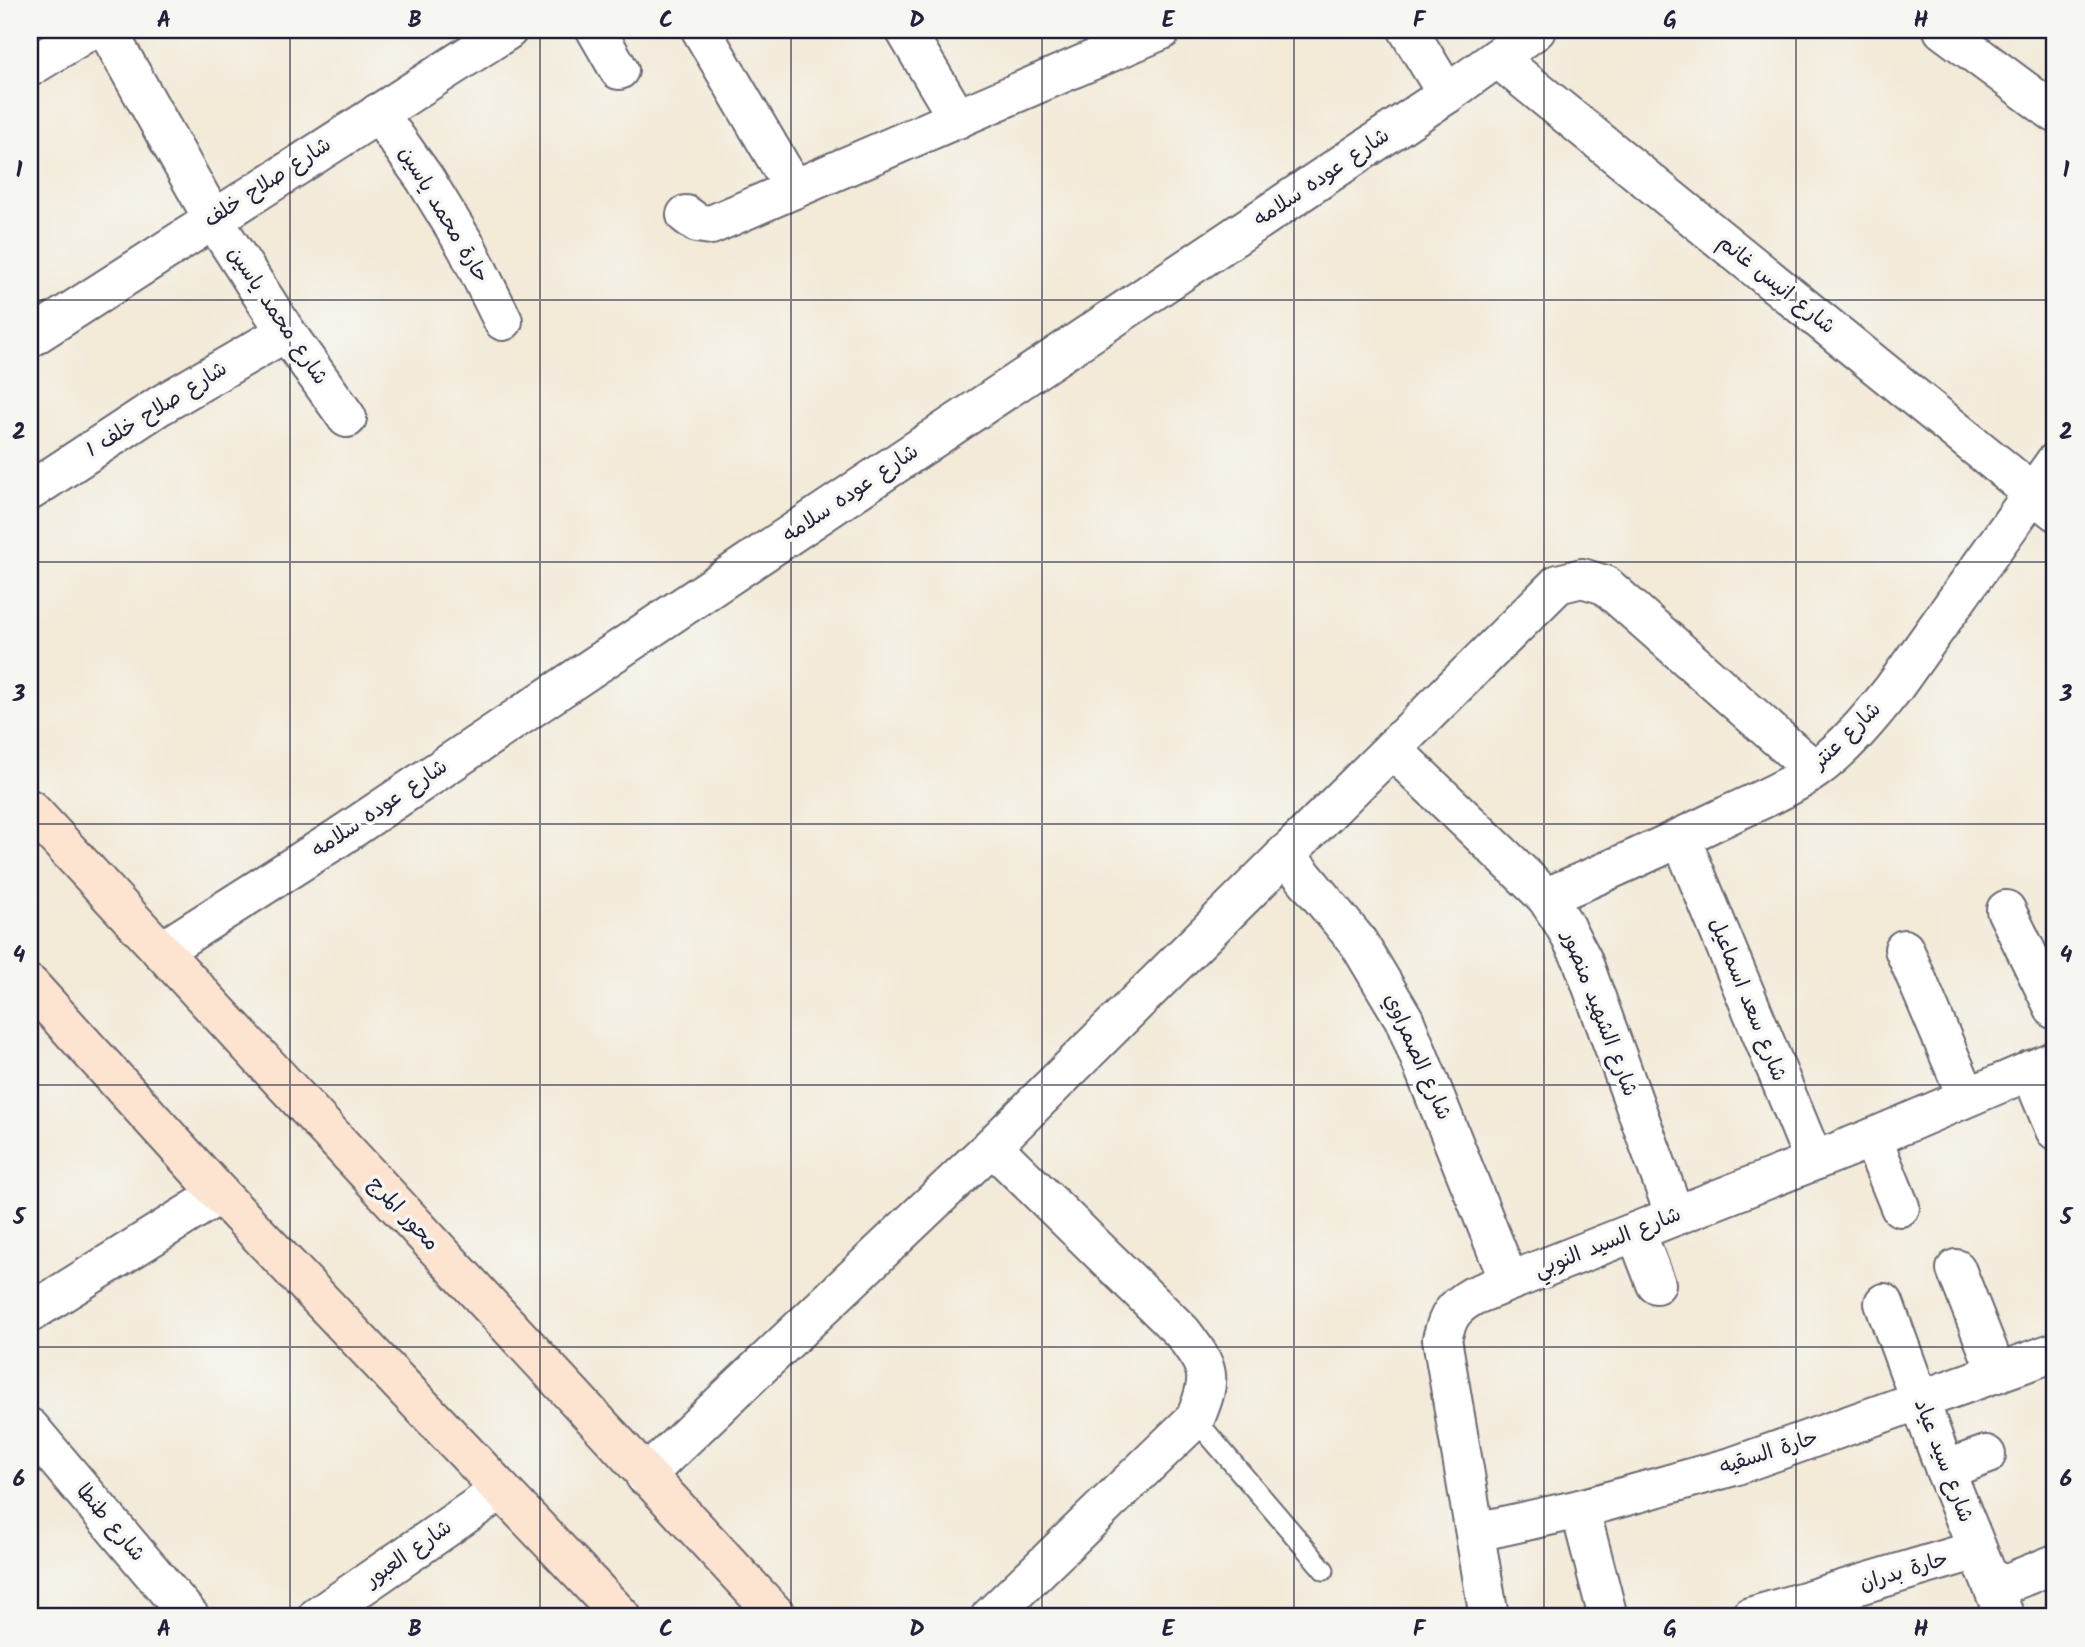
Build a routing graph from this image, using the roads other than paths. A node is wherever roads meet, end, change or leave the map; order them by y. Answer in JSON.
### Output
{"nodes":[{"id":1,"x":90,"y":30,"type":"edge"},
{"id":2,"x":107,"y":30,"type":"edge"},
{"id":3,"x":508,"y":30,"type":"edge"},
{"id":4,"x":596,"y":30,"type":"edge"},
{"id":5,"x":701,"y":30,"type":"edge"},
{"id":6,"x":905,"y":30,"type":"edge"},
{"id":7,"x":1408,"y":30,"type":"edge"},
{"id":8,"x":1536,"y":30,"type":"edge"},
{"id":9,"x":1943,"y":30,"type":"edge"},
{"id":10,"x":1149,"y":32,"type":"edge"},
{"id":11,"x":1497,"y":58,"type":"junction"},
{"id":12,"x":30,"y":67,"type":"edge"},
{"id":13,"x":619,"y":70,"type":"dead end"},
{"id":14,"x":1447,"y":94,"type":"junction"},
{"id":15,"x":378,"y":113,"type":"junction"},
{"id":16,"x":2055,"y":113,"type":"edge"},
{"id":17,"x":958,"y":119,"type":"junction"},
{"id":18,"x":794,"y":189,"type":"junction"},
{"id":19,"x":686,"y":215,"type":"dead end"},
{"id":20,"x":213,"y":219,"type":"junction"},
{"id":21,"x":503,"y":321,"type":"dead end"},
{"id":22,"x":286,"y":332,"type":"junction"},
{"id":23,"x":30,"y":338,"type":"edge"},
{"id":24,"x":347,"y":418,"type":"dead end"},
{"id":25,"x":2055,"y":462,"type":"edge"},
{"id":26,"x":30,"y":491,"type":"edge"},
{"id":27,"x":2044,"y":502,"type":"edge"},
{"id":28,"x":1392,"y":748,"type":"junction"},
{"id":29,"x":1814,"y":771,"type":"junction"},
{"id":30,"x":30,"y":810,"type":"edge"},
{"id":31,"x":1681,"y":838,"type":"junction"},
{"id":32,"x":1285,"y":854,"type":"junction"},
{"id":33,"x":1546,"y":897,"type":"junction"},
{"id":34,"x":2006,"y":910,"type":"dead end"},
{"id":35,"x":1904,"y":949,"type":"dead end"},
{"id":36,"x":160,"y":951,"type":"junction"},
{"id":37,"x":30,"y":985,"type":"edge"},
{"id":38,"x":2055,"y":1010,"type":"edge"},
{"id":39,"x":2043,"y":1065,"type":"edge"},
{"id":40,"x":1967,"y":1097,"type":"junction"},
{"id":41,"x":2055,"y":1130,"type":"edge"},
{"id":42,"x":1872,"y":1138,"type":"junction"},
{"id":43,"x":992,"y":1146,"type":"junction"},
{"id":44,"x":1814,"y":1161,"type":"junction"},
{"id":45,"x":220,"y":1194,"type":"junction"},
{"id":46,"x":1900,"y":1207,"type":"dead end"},
{"id":47,"x":1675,"y":1216,"type":"junction"},
{"id":48,"x":1636,"y":1232,"type":"junction"},
{"id":49,"x":1956,"y":1269,"type":"dead end"},
{"id":50,"x":1509,"y":1281,"type":"junction"},
{"id":51,"x":1656,"y":1284,"type":"dead end"},
{"id":52,"x":1884,"y":1303,"type":"dead end"},
{"id":53,"x":30,"y":1313,"type":"edge"},
{"id":54,"x":2055,"y":1352,"type":"edge"},
{"id":55,"x":1997,"y":1373,"type":"junction"},
{"id":56,"x":1919,"y":1401,"type":"junction"},
{"id":57,"x":1195,"y":1419,"type":"junction"},
{"id":58,"x":30,"y":1428,"type":"edge"},
{"id":59,"x":1986,"y":1455,"type":"dead end"},
{"id":60,"x":1945,"y":1469,"type":"junction"},
{"id":61,"x":645,"y":1476,"type":"junction"},
{"id":62,"x":501,"y":1490,"type":"junction"},
{"id":63,"x":1580,"y":1509,"type":"junction"},
{"id":64,"x":1476,"y":1532,"type":"junction"},
{"id":65,"x":1977,"y":1550,"type":"junction"},
{"id":66,"x":2055,"y":1564,"type":"edge"},
{"id":67,"x":1324,"y":1570,"type":"dead end"},
{"id":68,"x":2000,"y":1602,"type":"edge"},
{"id":69,"x":190,"y":1617,"type":"edge"},
{"id":70,"x":317,"y":1617,"type":"edge"},
{"id":71,"x":622,"y":1617,"type":"edge"},
{"id":72,"x":778,"y":1617,"type":"edge"},
{"id":73,"x":990,"y":1617,"type":"edge"},
{"id":74,"x":1489,"y":1617,"type":"edge"},
{"id":75,"x":1608,"y":1617,"type":"edge"},
{"id":76,"x":1750,"y":1617,"type":"edge"}],
"edges":[{"from":1,"to":12,"type":"street"},
{"from":2,"to":20,"type":"street","name":"شارع محمد ياسين"},
{"from":3,"to":15,"type":"street","name":"شارع صلاح خلف"},
{"from":4,"to":13,"type":"street"},
{"from":5,"to":18,"type":"street"},
{"from":6,"to":17,"type":"street"},
{"from":7,"to":14,"type":"street"},
{"from":8,"to":11,"type":"street","name":"شارع عوده سلامه"},
{"from":9,"to":16,"type":"street"},
{"from":10,"to":17,"type":"street"},
{"from":11,"to":14,"type":"street","name":"شارع عوده سلامه"},
{"from":11,"to":27,"type":"street","name":"شارع انيس غانم"},
{"from":14,"to":36,"type":"street","name":"شارع عوده سلامه"},
{"from":15,"to":20,"type":"street","name":"شارع صلاح خلف"},
{"from":15,"to":21,"type":"street","name":"حارة محمد ياسين"},
{"from":17,"to":18,"type":"street"},
{"from":18,"to":19,"type":"street"},
{"from":20,"to":22,"type":"street","name":"شارع محمد ياسين"},
{"from":20,"to":23,"type":"street","name":"شارع صلاح خلف"},
{"from":22,"to":24,"type":"street","name":"شارع محمد ياسين"},
{"from":22,"to":26,"type":"street","name":"شارع صلاح خلف 1"},
{"from":25,"to":27,"type":"street","name":"شارع عنتر"},
{"from":27,"to":29,"type":"street","name":"شارع عنتر"},
{"from":28,"to":29,"type":"street"},
{"from":28,"to":32,"type":"street"},
{"from":28,"to":33,"type":"street","name":"شارع الشهيد منصور"},
{"from":29,"to":31,"type":"street","name":"شارع عنتر"},
{"from":30,"to":36,"type":"main road","name":"محور المرج"},
{"from":31,"to":33,"type":"street","name":"شارع عنتر"},
{"from":31,"to":44,"type":"street","name":"شارع سعد اسماعيل"},
{"from":32,"to":43,"type":"street"},
{"from":32,"to":50,"type":"street","name":"شارع الصمراوي"},
{"from":33,"to":47,"type":"street","name":"شارع الشهيد منصور"},
{"from":34,"to":38,"type":"street"},
{"from":35,"to":40,"type":"street"},
{"from":36,"to":61,"type":"main road","name":"محور المرج"},
{"from":37,"to":45,"type":"main road"},
{"from":39,"to":40,"type":"street","name":"شارع السيد النوبي"},
{"from":39,"to":41,"type":"street"},
{"from":40,"to":42,"type":"street","name":"شارع السيد النوبي"},
{"from":42,"to":44,"type":"street","name":"شارع السيد النوبي"},
{"from":42,"to":46,"type":"street"},
{"from":43,"to":57,"type":"street"},
{"from":43,"to":61,"type":"street"},
{"from":44,"to":47,"type":"street","name":"شارع السيد النوبي"},
{"from":45,"to":53,"type":"street"},
{"from":45,"to":62,"type":"main road"},
{"from":47,"to":48,"type":"street","name":"شارع السيد النوبي"},
{"from":48,"to":50,"type":"street","name":"شارع السيد النوبي"},
{"from":48,"to":51,"type":"street"},
{"from":49,"to":55,"type":"street"},
{"from":50,"to":64,"type":"street","name":"شارع السيد النوبي"},
{"from":52,"to":56,"type":"street","name":"شارع سيد عياد"},
{"from":54,"to":55,"type":"street","name":"حارة السقيه"},
{"from":55,"to":56,"type":"street","name":"حارة السقيه"},
{"from":56,"to":60,"type":"street","name":"شارع سيد عياد"},
{"from":56,"to":63,"type":"street","name":"حارة السقيه"},
{"from":57,"to":67,"type":"lane"},
{"from":57,"to":73,"type":"street"},
{"from":58,"to":69,"type":"street","name":"شارع طنطا"},
{"from":59,"to":60,"type":"street"},
{"from":60,"to":65,"type":"street","name":"شارع سيد عياد"},
{"from":61,"to":72,"type":"main road","name":"محور المرج"},
{"from":62,"to":70,"type":"street","name":"شارع العبور"},
{"from":62,"to":71,"type":"main road"},
{"from":63,"to":64,"type":"street","name":"حارة السقيه"},
{"from":63,"to":75,"type":"street"},
{"from":64,"to":74,"type":"street","name":"شارع السيد النوبي"},
{"from":65,"to":68,"type":"street","name":"شارع سيد عياد"},
{"from":65,"to":76,"type":"street","name":"حارة بدران"},
{"from":66,"to":68,"type":"street"}]}
